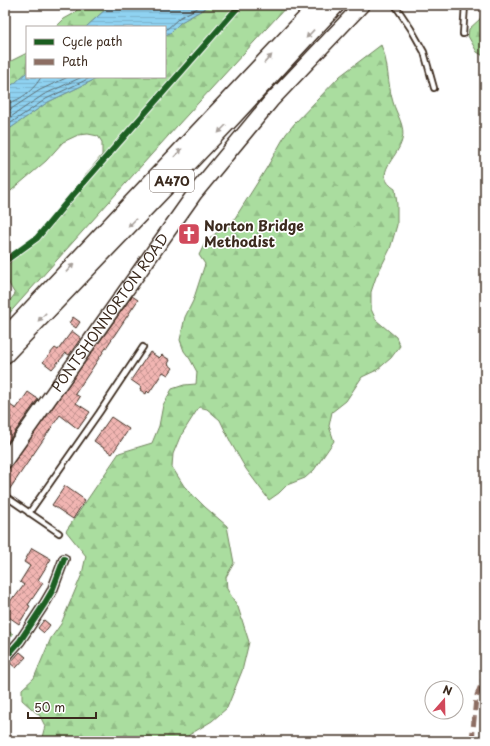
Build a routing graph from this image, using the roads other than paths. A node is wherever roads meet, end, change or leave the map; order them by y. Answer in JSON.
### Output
{"nodes":[{"id":1,"x":318,"y":5,"type":"edge"},
{"id":2,"x":336,"y":5,"type":"edge"},
{"id":3,"x":362,"y":5,"type":"edge"},
{"id":4,"x":395,"y":5,"type":"edge"},
{"id":5,"x":466,"y":5,"type":"edge"},
{"id":6,"x":463,"y":34,"type":"dead end"},
{"id":7,"x":434,"y":88,"type":"dead end"},
{"id":8,"x":5,"y":337,"type":"edge"},
{"id":9,"x":143,"y":347,"type":"dead end"},
{"id":10,"x":5,"y":355,"type":"edge"},
{"id":11,"x":5,"y":461,"type":"edge"},
{"id":12,"x":5,"y":496,"type":"edge"},
{"id":13,"x":29,"y":513,"type":"junction"},
{"id":14,"x":59,"y":533,"type":"dead end"},
{"id":15,"x":64,"y":559,"type":"dead end"},
{"id":16,"x":5,"y":658,"type":"edge"}],
"edges":[{"from":8,"to":1,"type":"highway","number":"A470","one_way":true},
{"from":2,"to":10,"type":"highway","number":"A470","one_way":true},
{"from":3,"to":11,"type":"main road","name":"PONTSHONNORTON ROAD"},
{"from":4,"to":7,"type":"lane"},
{"from":5,"to":6,"type":"lane"},
{"from":9,"to":13,"type":"lane"},
{"from":12,"to":13,"type":"lane"},
{"from":13,"to":14,"type":"lane"},
{"from":15,"to":16,"type":"street"}]}
